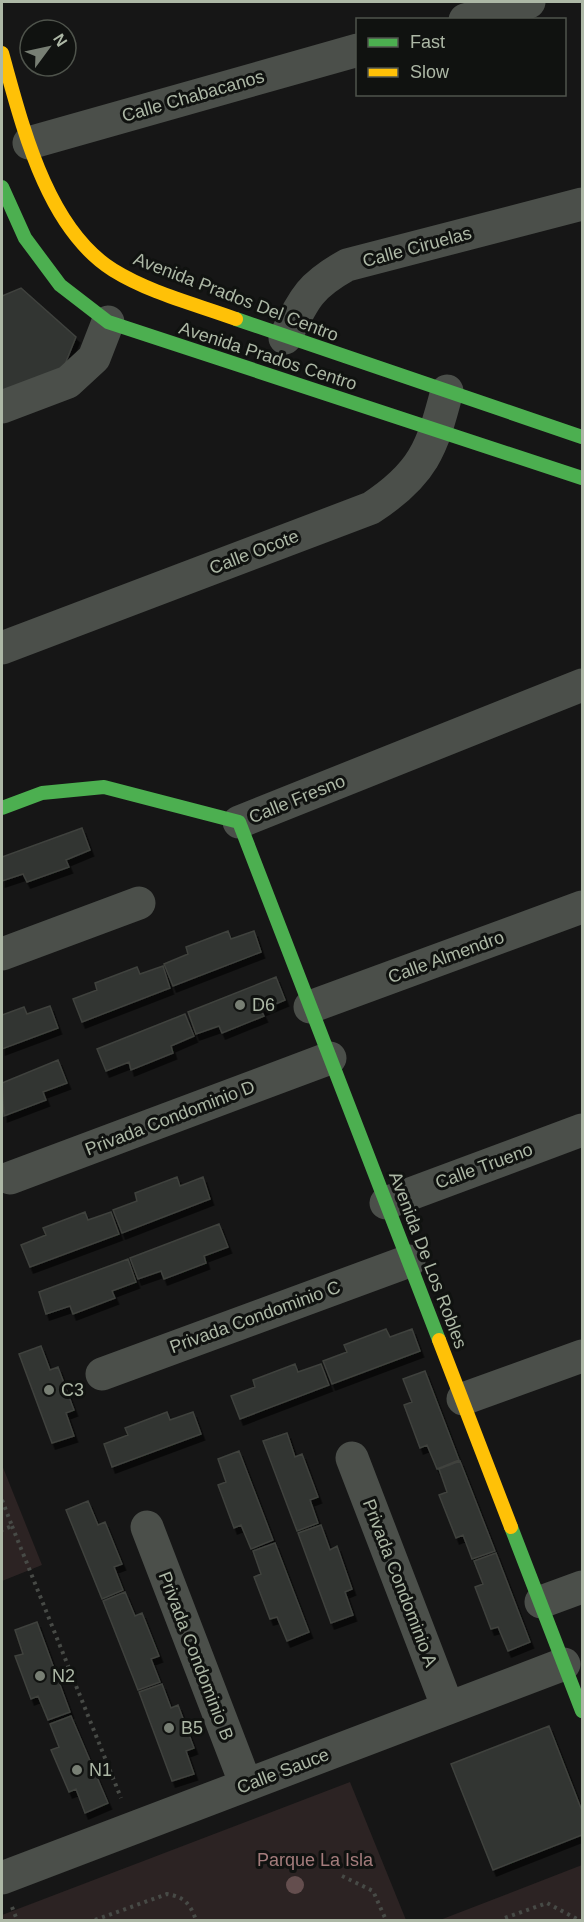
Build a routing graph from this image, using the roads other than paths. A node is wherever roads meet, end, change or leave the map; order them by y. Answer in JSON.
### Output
{"nodes":[{"id":1,"x":529,"y":2,"type":"edge"},
{"id":2,"x":472,"y":18,"type":"edge"},
{"id":3,"x":356,"y":50,"type":"edge"},
{"id":4,"x":2,"y":53,"type":"edge"},
{"id":5,"x":29,"y":142,"type":"junction"},
{"id":6,"x":2,"y":187,"type":"edge"},
{"id":7,"x":582,"y":204,"type":"edge"},
{"id":8,"x":108,"y":322,"type":"junction"},
{"id":9,"x":285,"y":338,"type":"junction"},
{"id":10,"x":447,"y":391,"type":"junction"},
{"id":11,"x":2,"y":407,"type":"edge"},
{"id":12,"x":437,"y":431,"type":"junction"},
{"id":13,"x":582,"y":437,"type":"edge"},
{"id":14,"x":582,"y":478,"type":"edge"},
{"id":15,"x":2,"y":648,"type":"edge"},
{"id":16,"x":582,"y":685,"type":"edge"},
{"id":17,"x":2,"y":808,"type":"edge"},
{"id":18,"x":239,"y":822,"type":"junction"},
{"id":19,"x":139,"y":903,"type":"dead end"},
{"id":20,"x":582,"y":907,"type":"edge"},
{"id":21,"x":2,"y":954,"type":"edge"},
{"id":22,"x":310,"y":1007,"type":"junction"},
{"id":23,"x":330,"y":1058,"type":"junction"},
{"id":24,"x":582,"y":1130,"type":"edge"},
{"id":25,"x":10,"y":1178,"type":"dead end"},
{"id":26,"x":386,"y":1203,"type":"junction"},
{"id":27,"x":409,"y":1261,"type":"junction"},
{"id":28,"x":582,"y":1356,"type":"edge"},
{"id":29,"x":102,"y":1374,"type":"dead end"},
{"id":30,"x":463,"y":1400,"type":"junction"},
{"id":31,"x":352,"y":1458,"type":"dead end"},
{"id":32,"x":147,"y":1527,"type":"dead end"},
{"id":33,"x":582,"y":1587,"type":"edge"},
{"id":34,"x":541,"y":1602,"type":"junction"},
{"id":35,"x":564,"y":1664,"type":"junction"},
{"id":36,"x":448,"y":1708,"type":"junction"},
{"id":37,"x":582,"y":1711,"type":"edge"},
{"id":38,"x":246,"y":1785,"type":"junction"},
{"id":39,"x":2,"y":1878,"type":"edge"}],
"edges":[{"from":1,"to":2,"type":"street"},
{"from":3,"to":5,"type":"street","name":"Calle Chabacanos"},
{"from":4,"to":5,"type":"street","name":"Avenida Prados Del Centro"},
{"from":5,"to":9,"type":"street","name":"Avenida Prados Del Centro"},
{"from":6,"to":8,"type":"street","name":"Avenida Prados Centro"},
{"from":7,"to":9,"type":"street","name":"Calle Ciruelas"},
{"from":8,"to":11,"type":"street"},
{"from":8,"to":12,"type":"street","name":"Avenida Prados Centro"},
{"from":9,"to":10,"type":"street","name":"Avenida Prados Del Centro"},
{"from":10,"to":12,"type":"street","name":"Calle Ocote"},
{"from":10,"to":13,"type":"street","name":"Avenida Prados Del Centro"},
{"from":12,"to":14,"type":"street","name":"Avenida Prados Centro"},
{"from":12,"to":15,"type":"street","name":"Calle Ocote"},
{"from":16,"to":18,"type":"street","name":"Calle Fresno"},
{"from":17,"to":18,"type":"street","name":"Calle Fresno"},
{"from":18,"to":22,"type":"street","name":"Avenida De Los Robles"},
{"from":19,"to":21,"type":"street"},
{"from":20,"to":22,"type":"street","name":"Calle Almendro"},
{"from":22,"to":23,"type":"street","name":"Avenida De Los Robles"},
{"from":23,"to":25,"type":"street","name":"Privada Condominio D"},
{"from":23,"to":26,"type":"street","name":"Avenida De Los Robles"},
{"from":24,"to":26,"type":"street","name":"Calle Trueno"},
{"from":26,"to":27,"type":"street","name":"Avenida De Los Robles"},
{"from":27,"to":29,"type":"street","name":"Privada Condominio C"},
{"from":27,"to":30,"type":"street","name":"Avenida De Los Robles"},
{"from":28,"to":30,"type":"street"},
{"from":30,"to":34,"type":"street","name":"Avenida De Los Robles"},
{"from":31,"to":36,"type":"street","name":"Privada Condominio A"},
{"from":32,"to":38,"type":"street","name":"Privada Condominio B"},
{"from":33,"to":34,"type":"street"},
{"from":34,"to":35,"type":"street","name":"Avenida De Los Robles"},
{"from":35,"to":36,"type":"street","name":"Calle Sauce"},
{"from":35,"to":37,"type":"street","name":"Avenida De Los Robles"},
{"from":36,"to":38,"type":"street","name":"Calle Sauce"},
{"from":38,"to":39,"type":"street","name":"Calle Sauce"}]}
